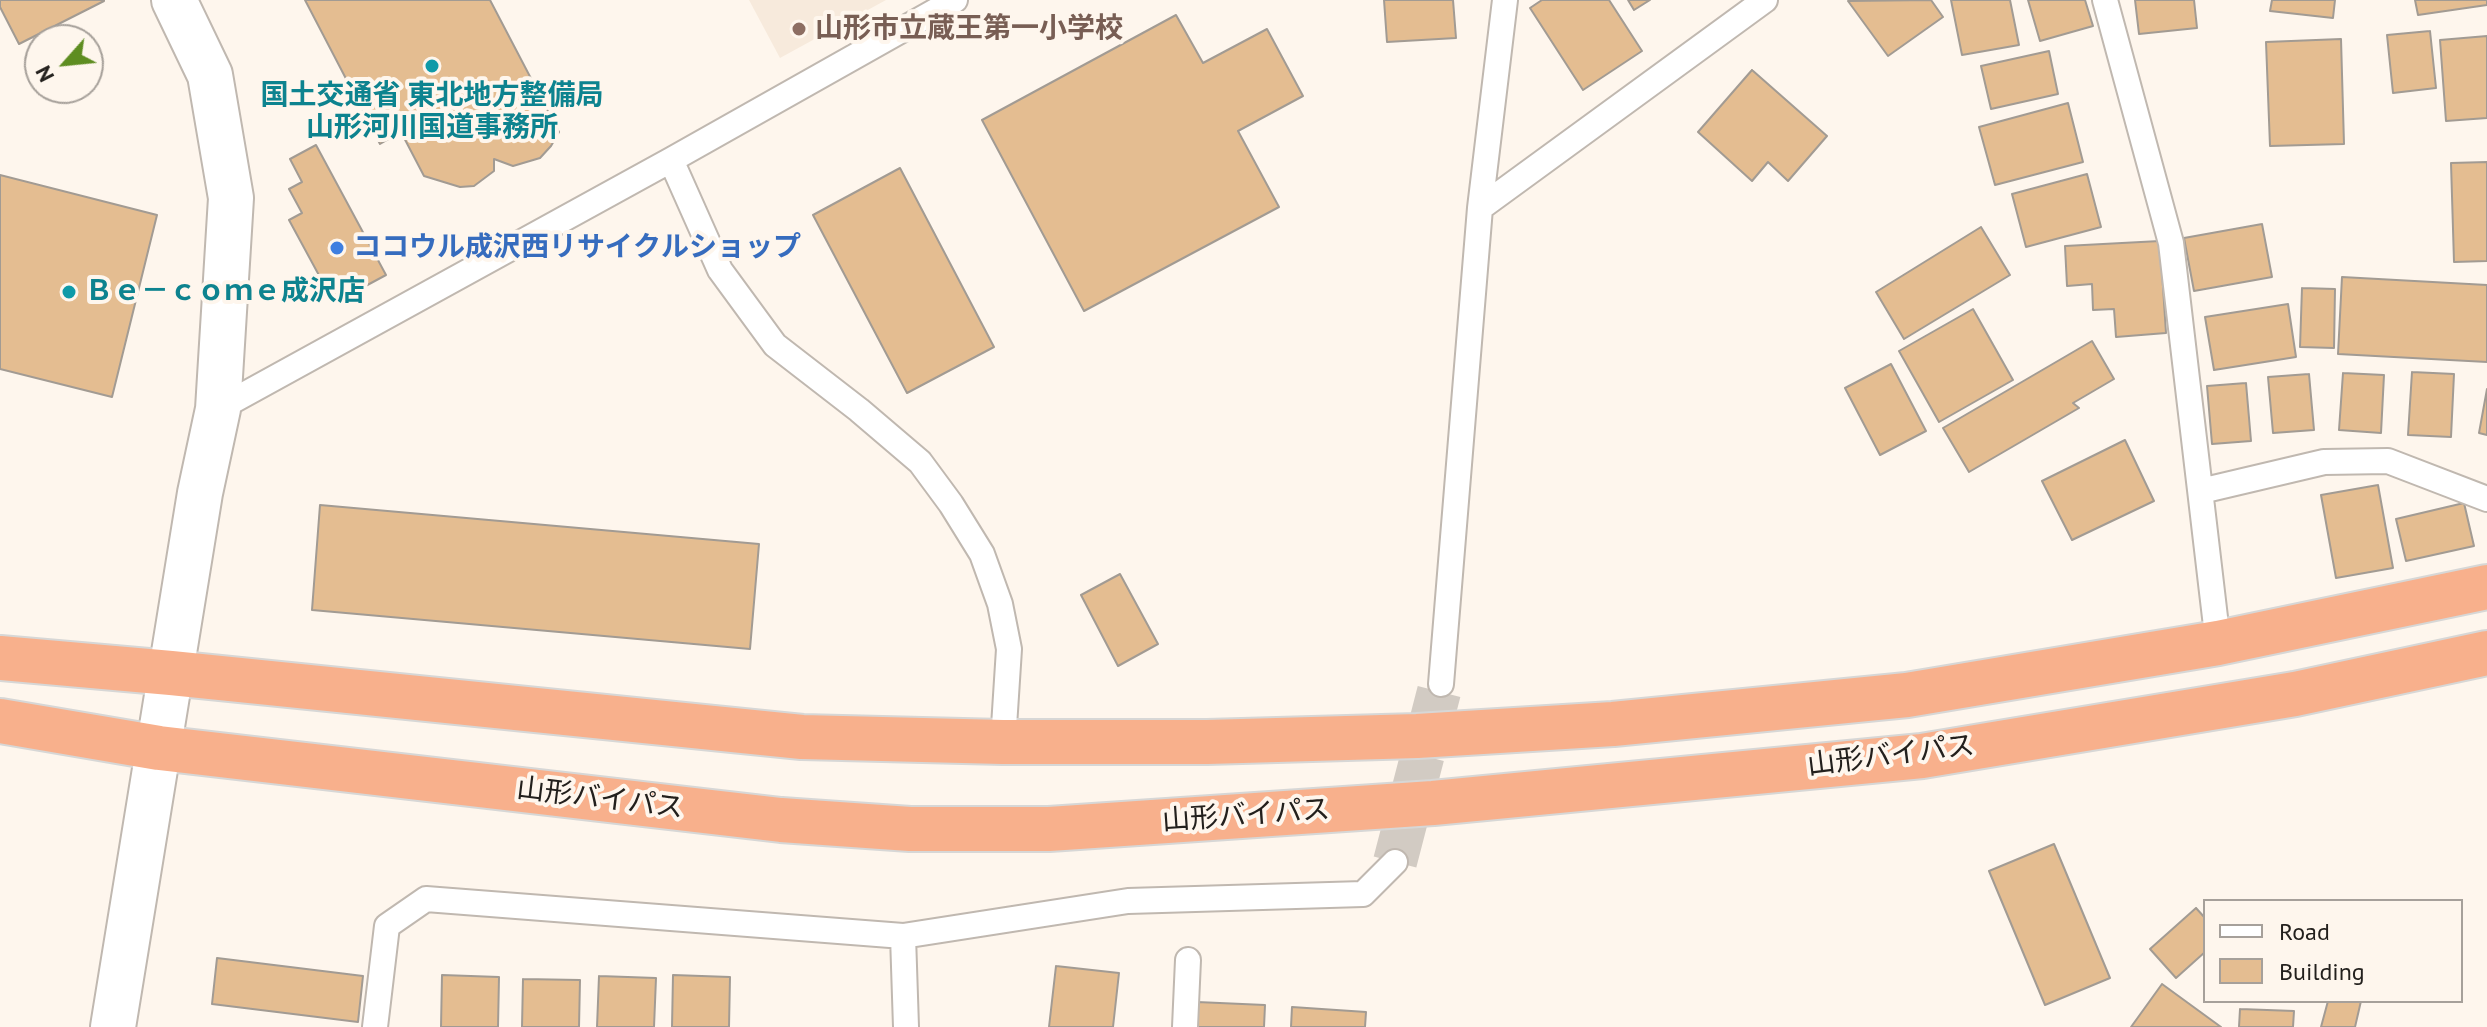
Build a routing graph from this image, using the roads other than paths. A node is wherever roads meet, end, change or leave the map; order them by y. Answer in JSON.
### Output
{"nodes":[{"id":1,"x":174,"y":0,"type":"edge"},
{"id":2,"x":955,"y":0,"type":"edge"},
{"id":3,"x":1505,"y":0,"type":"edge"},
{"id":4,"x":1765,"y":0,"type":"edge"},
{"id":5,"x":2105,"y":0,"type":"edge"},
{"id":6,"x":671,"y":160,"type":"junction"},
{"id":7,"x":1480,"y":208,"type":"junction"},
{"id":8,"x":218,"y":409,"type":"junction"},
{"id":9,"x":2201,"y":491,"type":"junction"},
{"id":10,"x":2487,"y":499,"type":"edge"},
{"id":11,"x":2487,"y":587,"type":"edge"},
{"id":12,"x":2218,"y":643,"type":"junction"},
{"id":13,"x":2487,"y":653,"type":"edge"},
{"id":14,"x":0,"y":658,"type":"edge"},
{"id":15,"x":171,"y":673,"type":"junction"},
{"id":16,"x":1441,"y":684,"type":"tunnel mouth"},
{"id":17,"x":0,"y":721,"type":"edge"},
{"id":18,"x":1003,"y":742,"type":"junction"},
{"id":19,"x":159,"y":748,"type":"junction"},
{"id":20,"x":1395,"y":862,"type":"tunnel mouth"},
{"id":21,"x":903,"y":936,"type":"junction"},
{"id":22,"x":1188,"y":960,"type":"dead end"},
{"id":23,"x":113,"y":1027,"type":"edge"},
{"id":24,"x":375,"y":1027,"type":"edge"},
{"id":25,"x":906,"y":1027,"type":"edge"},
{"id":26,"x":1185,"y":1027,"type":"edge"}],
"edges":[{"from":1,"to":8,"type":"street"},
{"from":2,"to":6,"type":"lane"},
{"from":3,"to":7,"type":"lane"},
{"from":4,"to":7,"type":"lane"},
{"from":5,"to":9,"type":"lane"},
{"from":6,"to":8,"type":"lane"},
{"from":6,"to":18,"type":"lane"},
{"from":7,"to":16,"type":"lane"},
{"from":8,"to":15,"type":"street"},
{"from":9,"to":10,"type":"lane"},
{"from":9,"to":12,"type":"lane"},
{"from":11,"to":12,"type":"highway","name":"山形バイパス"},
{"from":12,"to":18,"type":"highway","name":"山形バイパス"},
{"from":13,"to":19,"type":"highway","name":"山形バイパス"},
{"from":14,"to":15,"type":"highway","name":"山形バイパス"},
{"from":15,"to":18,"type":"highway","name":"山形バイパス"},
{"from":15,"to":19,"type":"street"},
{"from":17,"to":19,"type":"highway","name":"山形バイパス"},
{"from":19,"to":23,"type":"street"},
{"from":20,"to":21,"type":"lane"},
{"from":21,"to":24,"type":"lane"},
{"from":21,"to":25,"type":"lane"},
{"from":22,"to":26,"type":"lane"}]}
